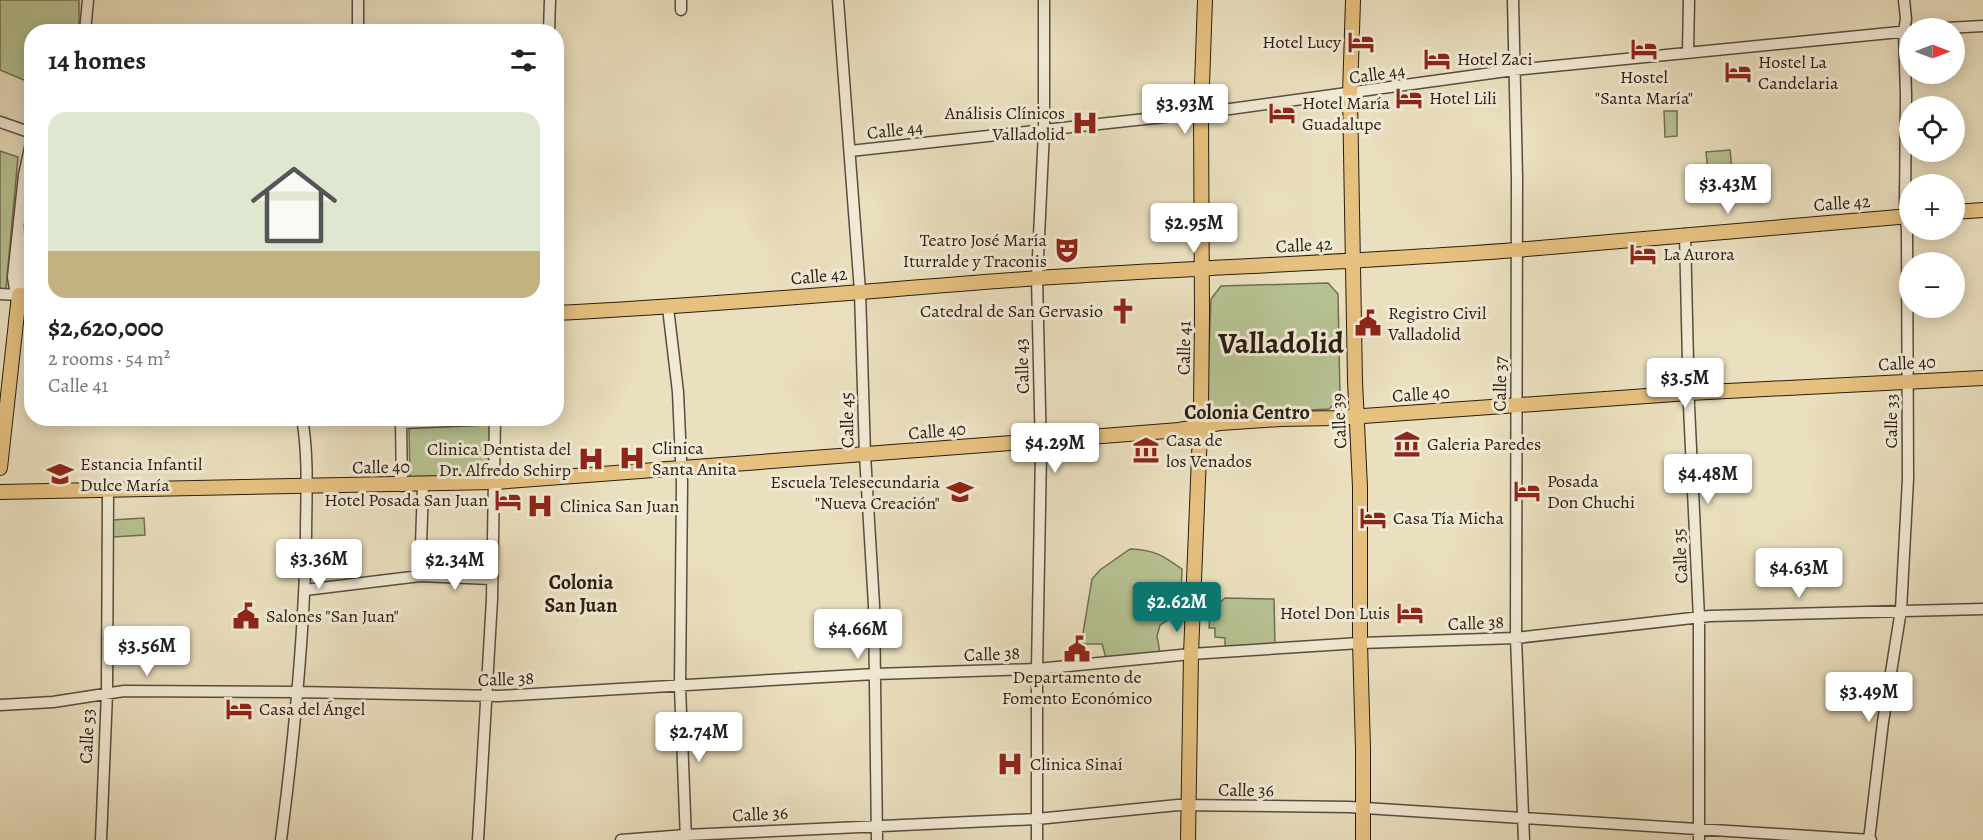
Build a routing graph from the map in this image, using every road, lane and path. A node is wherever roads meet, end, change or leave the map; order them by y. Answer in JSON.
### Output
{"nodes":[{"id":1,"x":88,"y":0,"type":"edge"},
{"id":2,"x":358,"y":0,"type":"edge"},
{"id":3,"x":550,"y":0,"type":"edge"},
{"id":4,"x":838,"y":0,"type":"edge"},
{"id":5,"x":1044,"y":0,"type":"edge"},
{"id":6,"x":1205,"y":0,"type":"edge"},
{"id":7,"x":1353,"y":0,"type":"edge"},
{"id":8,"x":1513,"y":0,"type":"edge"},
{"id":9,"x":1689,"y":0,"type":"edge"},
{"id":10,"x":1904,"y":0,"type":"edge"},
{"id":11,"x":1906,"y":18,"type":"edge"},
{"id":12,"x":86,"y":24,"type":"edge"},
{"id":13,"x":358,"y":24,"type":"edge"},
{"id":14,"x":549,"y":24,"type":"edge"},
{"id":15,"x":1983,"y":26,"type":"edge"},
{"id":16,"x":1965,"y":27,"type":"edge"},
{"id":17,"x":1899,"y":33,"type":"edge"},
{"id":18,"x":1688,"y":53,"type":"junction"},
{"id":19,"x":1514,"y":70,"type":"junction"},
{"id":20,"x":1906,"y":84,"type":"edge"},
{"id":21,"x":1350,"y":94,"type":"junction"},
{"id":22,"x":1201,"y":113,"type":"junction"},
{"id":23,"x":0,"y":122,"type":"edge"},
{"id":24,"x":24,"y":130,"type":"edge"},
{"id":25,"x":1044,"y":131,"type":"junction"},
{"id":26,"x":850,"y":151,"type":"junction"},
{"id":27,"x":1907,"y":174,"type":"edge"},
{"id":28,"x":24,"y":175,"type":"edge"},
{"id":29,"x":1983,"y":210,"type":"edge"},
{"id":30,"x":1965,"y":211,"type":"edge"},
{"id":31,"x":1899,"y":218,"type":"edge"},
{"id":32,"x":1685,"y":234,"type":"junction"},
{"id":33,"x":1907,"y":240,"type":"edge"},
{"id":34,"x":1516,"y":250,"type":"junction"},
{"id":35,"x":1353,"y":261,"type":"junction"},
{"id":36,"x":1202,"y":270,"type":"junction"},
{"id":37,"x":1037,"y":278,"type":"junction"},
{"id":38,"x":860,"y":291,"type":"junction"},
{"id":39,"x":0,"y":294,"type":"edge"},
{"id":40,"x":24,"y":295,"type":"edge"},
{"id":41,"x":24,"y":296,"type":"edge"},
{"id":42,"x":24,"y":303,"type":"edge"},
{"id":43,"x":668,"y":308,"type":"junction"},
{"id":44,"x":564,"y":313,"type":"edge"},
{"id":45,"x":1983,"y":378,"type":"edge"},
{"id":46,"x":1908,"y":380,"type":"junction"},
{"id":47,"x":1689,"y":393,"type":"junction"},
{"id":48,"x":1516,"y":405,"type":"junction"},
{"id":49,"x":1356,"y":417,"type":"junction"},
{"id":50,"x":303,"y":426,"type":"edge"},
{"id":51,"x":401,"y":426,"type":"edge"},
{"id":52,"x":495,"y":426,"type":"edge"},
{"id":53,"x":1199,"y":426,"type":"junction"},
{"id":54,"x":1041,"y":440,"type":"junction"},
{"id":55,"x":865,"y":455,"type":"junction"},
{"id":56,"x":0,"y":468,"type":"edge"},
{"id":57,"x":681,"y":469,"type":"junction"},
{"id":58,"x":495,"y":482,"type":"junction"},
{"id":59,"x":423,"y":485,"type":"junction"},
{"id":60,"x":402,"y":486,"type":"junction"},
{"id":61,"x":306,"y":487,"type":"junction"},
{"id":62,"x":108,"y":490,"type":"junction"},
{"id":63,"x":0,"y":492,"type":"edge"},
{"id":64,"x":420,"y":576,"type":"junction"},
{"id":65,"x":492,"y":579,"type":"junction"},
{"id":66,"x":305,"y":590,"type":"junction"},
{"id":67,"x":1983,"y":609,"type":"edge"},
{"id":68,"x":1901,"y":610,"type":"junction"},
{"id":69,"x":1699,"y":618,"type":"junction"},
{"id":70,"x":1516,"y":639,"type":"junction"},
{"id":71,"x":1360,"y":643,"type":"junction"},
{"id":72,"x":1191,"y":654,"type":"junction"},
{"id":73,"x":1037,"y":669,"type":"junction"},
{"id":74,"x":875,"y":674,"type":"junction"},
{"id":75,"x":680,"y":687,"type":"junction"},
{"id":76,"x":297,"y":692,"type":"junction"},
{"id":77,"x":107,"y":693,"type":"junction"},
{"id":78,"x":485,"y":696,"type":"junction"},
{"id":79,"x":0,"y":705,"type":"edge"},
{"id":80,"x":1188,"y":805,"type":"junction"},
{"id":81,"x":1363,"y":808,"type":"junction"},
{"id":82,"x":1037,"y":819,"type":"junction"},
{"id":83,"x":1524,"y":819,"type":"junction"},
{"id":84,"x":876,"y":825,"type":"junction"},
{"id":85,"x":1699,"y":835,"type":"edge"},
{"id":86,"x":686,"y":837,"type":"edge"},
{"id":87,"x":101,"y":840,"type":"edge"},
{"id":88,"x":281,"y":840,"type":"edge"},
{"id":89,"x":478,"y":840,"type":"edge"},
{"id":90,"x":621,"y":840,"type":"edge"},
{"id":91,"x":877,"y":840,"type":"edge"},
{"id":92,"x":1037,"y":840,"type":"edge"},
{"id":93,"x":1188,"y":840,"type":"edge"},
{"id":94,"x":1363,"y":840,"type":"edge"},
{"id":95,"x":1524,"y":840,"type":"edge"},
{"id":96,"x":1870,"y":840,"type":"edge"}],
"edges":[{"from":1,"to":12,"type":"street"},
{"from":2,"to":13,"type":"street"},
{"from":3,"to":14,"type":"street"},
{"from":4,"to":26,"type":"street","name":"Calle 45"},
{"from":5,"to":25,"type":"street","name":"Calle 43"},
{"from":6,"to":22,"type":"main road","name":"Calle 41"},
{"from":7,"to":21,"type":"main road","name":"Calle 39"},
{"from":8,"to":19,"type":"street","name":"Calle 37"},
{"from":9,"to":18,"type":"street"},
{"from":10,"to":11,"type":"street","name":"Calle 33"},
{"from":15,"to":16,"type":"street"},
{"from":17,"to":18,"type":"street","name":"Calle 44"},
{"from":18,"to":19,"type":"street","name":"Calle 44"},
{"from":19,"to":21,"type":"street","name":"Calle 44"},
{"from":19,"to":34,"type":"street","name":"Calle 37"},
{"from":20,"to":27,"type":"street","name":"Calle 33"},
{"from":21,"to":22,"type":"street","name":"Calle 44"},
{"from":21,"to":35,"type":"main road","name":"Calle 39"},
{"from":22,"to":25,"type":"street","name":"Calle 44"},
{"from":22,"to":36,"type":"main road","name":"Calle 41"},
{"from":23,"to":24,"type":"street"},
{"from":25,"to":26,"type":"street","name":"Calle 44"},
{"from":25,"to":37,"type":"street","name":"Calle 43"},
{"from":26,"to":38,"type":"street","name":"Calle 45"},
{"from":28,"to":40,"type":"street"},
{"from":29,"to":30,"type":"main road"},
{"from":31,"to":32,"type":"main road","name":"Calle 42"},
{"from":32,"to":34,"type":"main road","name":"Calle 42"},
{"from":32,"to":47,"type":"street","name":"Calle 35"},
{"from":33,"to":46,"type":"street","name":"Calle 33"},
{"from":34,"to":35,"type":"main road","name":"Calle 42"},
{"from":34,"to":48,"type":"street","name":"Calle 37"},
{"from":35,"to":36,"type":"main road","name":"Calle 42"},
{"from":35,"to":49,"type":"main road","name":"Calle 39"},
{"from":36,"to":37,"type":"main road","name":"Calle 42"},
{"from":36,"to":53,"type":"main road","name":"Calle 41"},
{"from":37,"to":38,"type":"main road","name":"Calle 42"},
{"from":37,"to":54,"type":"street","name":"Calle 43"},
{"from":38,"to":43,"type":"main road","name":"Calle 42"},
{"from":38,"to":55,"type":"street","name":"Calle 45"},
{"from":39,"to":41,"type":"street"},
{"from":42,"to":56,"type":"main road"},
{"from":43,"to":44,"type":"main road","name":"Calle 42"},
{"from":43,"to":57,"type":"street"},
{"from":45,"to":46,"type":"main road","name":"Calle 40"},
{"from":46,"to":47,"type":"main road","name":"Calle 40"},
{"from":46,"to":68,"type":"street","name":"Calle 33"},
{"from":47,"to":48,"type":"main road","name":"Calle 40"},
{"from":47,"to":69,"type":"street","name":"Calle 35"},
{"from":48,"to":49,"type":"main road","name":"Calle 40"},
{"from":48,"to":70,"type":"street","name":"Calle 37"},
{"from":49,"to":53,"type":"main road","name":"Calle 40"},
{"from":49,"to":71,"type":"main road","name":"Calle 39"},
{"from":50,"to":61,"type":"street"},
{"from":51,"to":60,"type":"street"},
{"from":52,"to":58,"type":"street"},
{"from":53,"to":54,"type":"main road","name":"Calle 40"},
{"from":53,"to":72,"type":"main road","name":"Calle 41"},
{"from":54,"to":55,"type":"main road","name":"Calle 40"},
{"from":54,"to":73,"type":"street","name":"Calle 43"},
{"from":55,"to":57,"type":"main road","name":"Calle 40"},
{"from":55,"to":74,"type":"street","name":"Calle 45"},
{"from":57,"to":58,"type":"main road","name":"Calle 40"},
{"from":57,"to":75,"type":"street"},
{"from":58,"to":59,"type":"main road","name":"Calle 40"},
{"from":58,"to":65,"type":"street"},
{"from":59,"to":60,"type":"main road","name":"Calle 40"},
{"from":59,"to":64,"type":"street"},
{"from":60,"to":61,"type":"main road","name":"Calle 40"},
{"from":61,"to":62,"type":"main road","name":"Calle 40"},
{"from":61,"to":66,"type":"street"},
{"from":62,"to":63,"type":"main road","name":"Calle 40"},
{"from":62,"to":77,"type":"street","name":"Calle 53"},
{"from":64,"to":65,"type":"street"},
{"from":64,"to":66,"type":"street"},
{"from":65,"to":78,"type":"street"},
{"from":66,"to":76,"type":"street"},
{"from":67,"to":68,"type":"street","name":"Calle 38"},
{"from":68,"to":69,"type":"street","name":"Calle 38"},
{"from":68,"to":96,"type":"street","name":"Calle 33"},
{"from":69,"to":70,"type":"street","name":"Calle 38"},
{"from":69,"to":85,"type":"street","name":"Calle 35"},
{"from":70,"to":71,"type":"street","name":"Calle 38"},
{"from":70,"to":83,"type":"street","name":"Calle 37"},
{"from":71,"to":72,"type":"street","name":"Calle 38"},
{"from":71,"to":81,"type":"main road","name":"Calle 39"},
{"from":72,"to":73,"type":"street","name":"Calle 38"},
{"from":72,"to":80,"type":"main road","name":"Calle 41"},
{"from":73,"to":74,"type":"street","name":"Calle 38"},
{"from":73,"to":82,"type":"street","name":"Calle 43"},
{"from":74,"to":75,"type":"street","name":"Calle 38"},
{"from":74,"to":84,"type":"street","name":"Calle 45"},
{"from":75,"to":78,"type":"street","name":"Calle 38"},
{"from":75,"to":86,"type":"street"},
{"from":76,"to":77,"type":"street","name":"Calle 38"},
{"from":76,"to":78,"type":"street","name":"Calle 38"},
{"from":76,"to":88,"type":"street"},
{"from":77,"to":79,"type":"street","name":"Calle 38"},
{"from":77,"to":87,"type":"street","name":"Calle 53"},
{"from":78,"to":89,"type":"street"},
{"from":80,"to":81,"type":"street","name":"Calle 36"},
{"from":80,"to":82,"type":"street","name":"Calle 36"},
{"from":80,"to":93,"type":"main road","name":"Calle 41"},
{"from":81,"to":83,"type":"street","name":"Calle 36"},
{"from":81,"to":94,"type":"main road","name":"Calle 39"},
{"from":82,"to":84,"type":"street","name":"Calle 36"},
{"from":82,"to":92,"type":"street","name":"Calle 43"},
{"from":83,"to":85,"type":"street","name":"Calle 36"},
{"from":83,"to":95,"type":"street","name":"Calle 37"},
{"from":84,"to":86,"type":"street","name":"Calle 36"},
{"from":84,"to":91,"type":"street","name":"Calle 45"},
{"from":85,"to":96,"type":"street","name":"Calle 36"},
{"from":86,"to":90,"type":"street","name":"Calle 36"}]}
